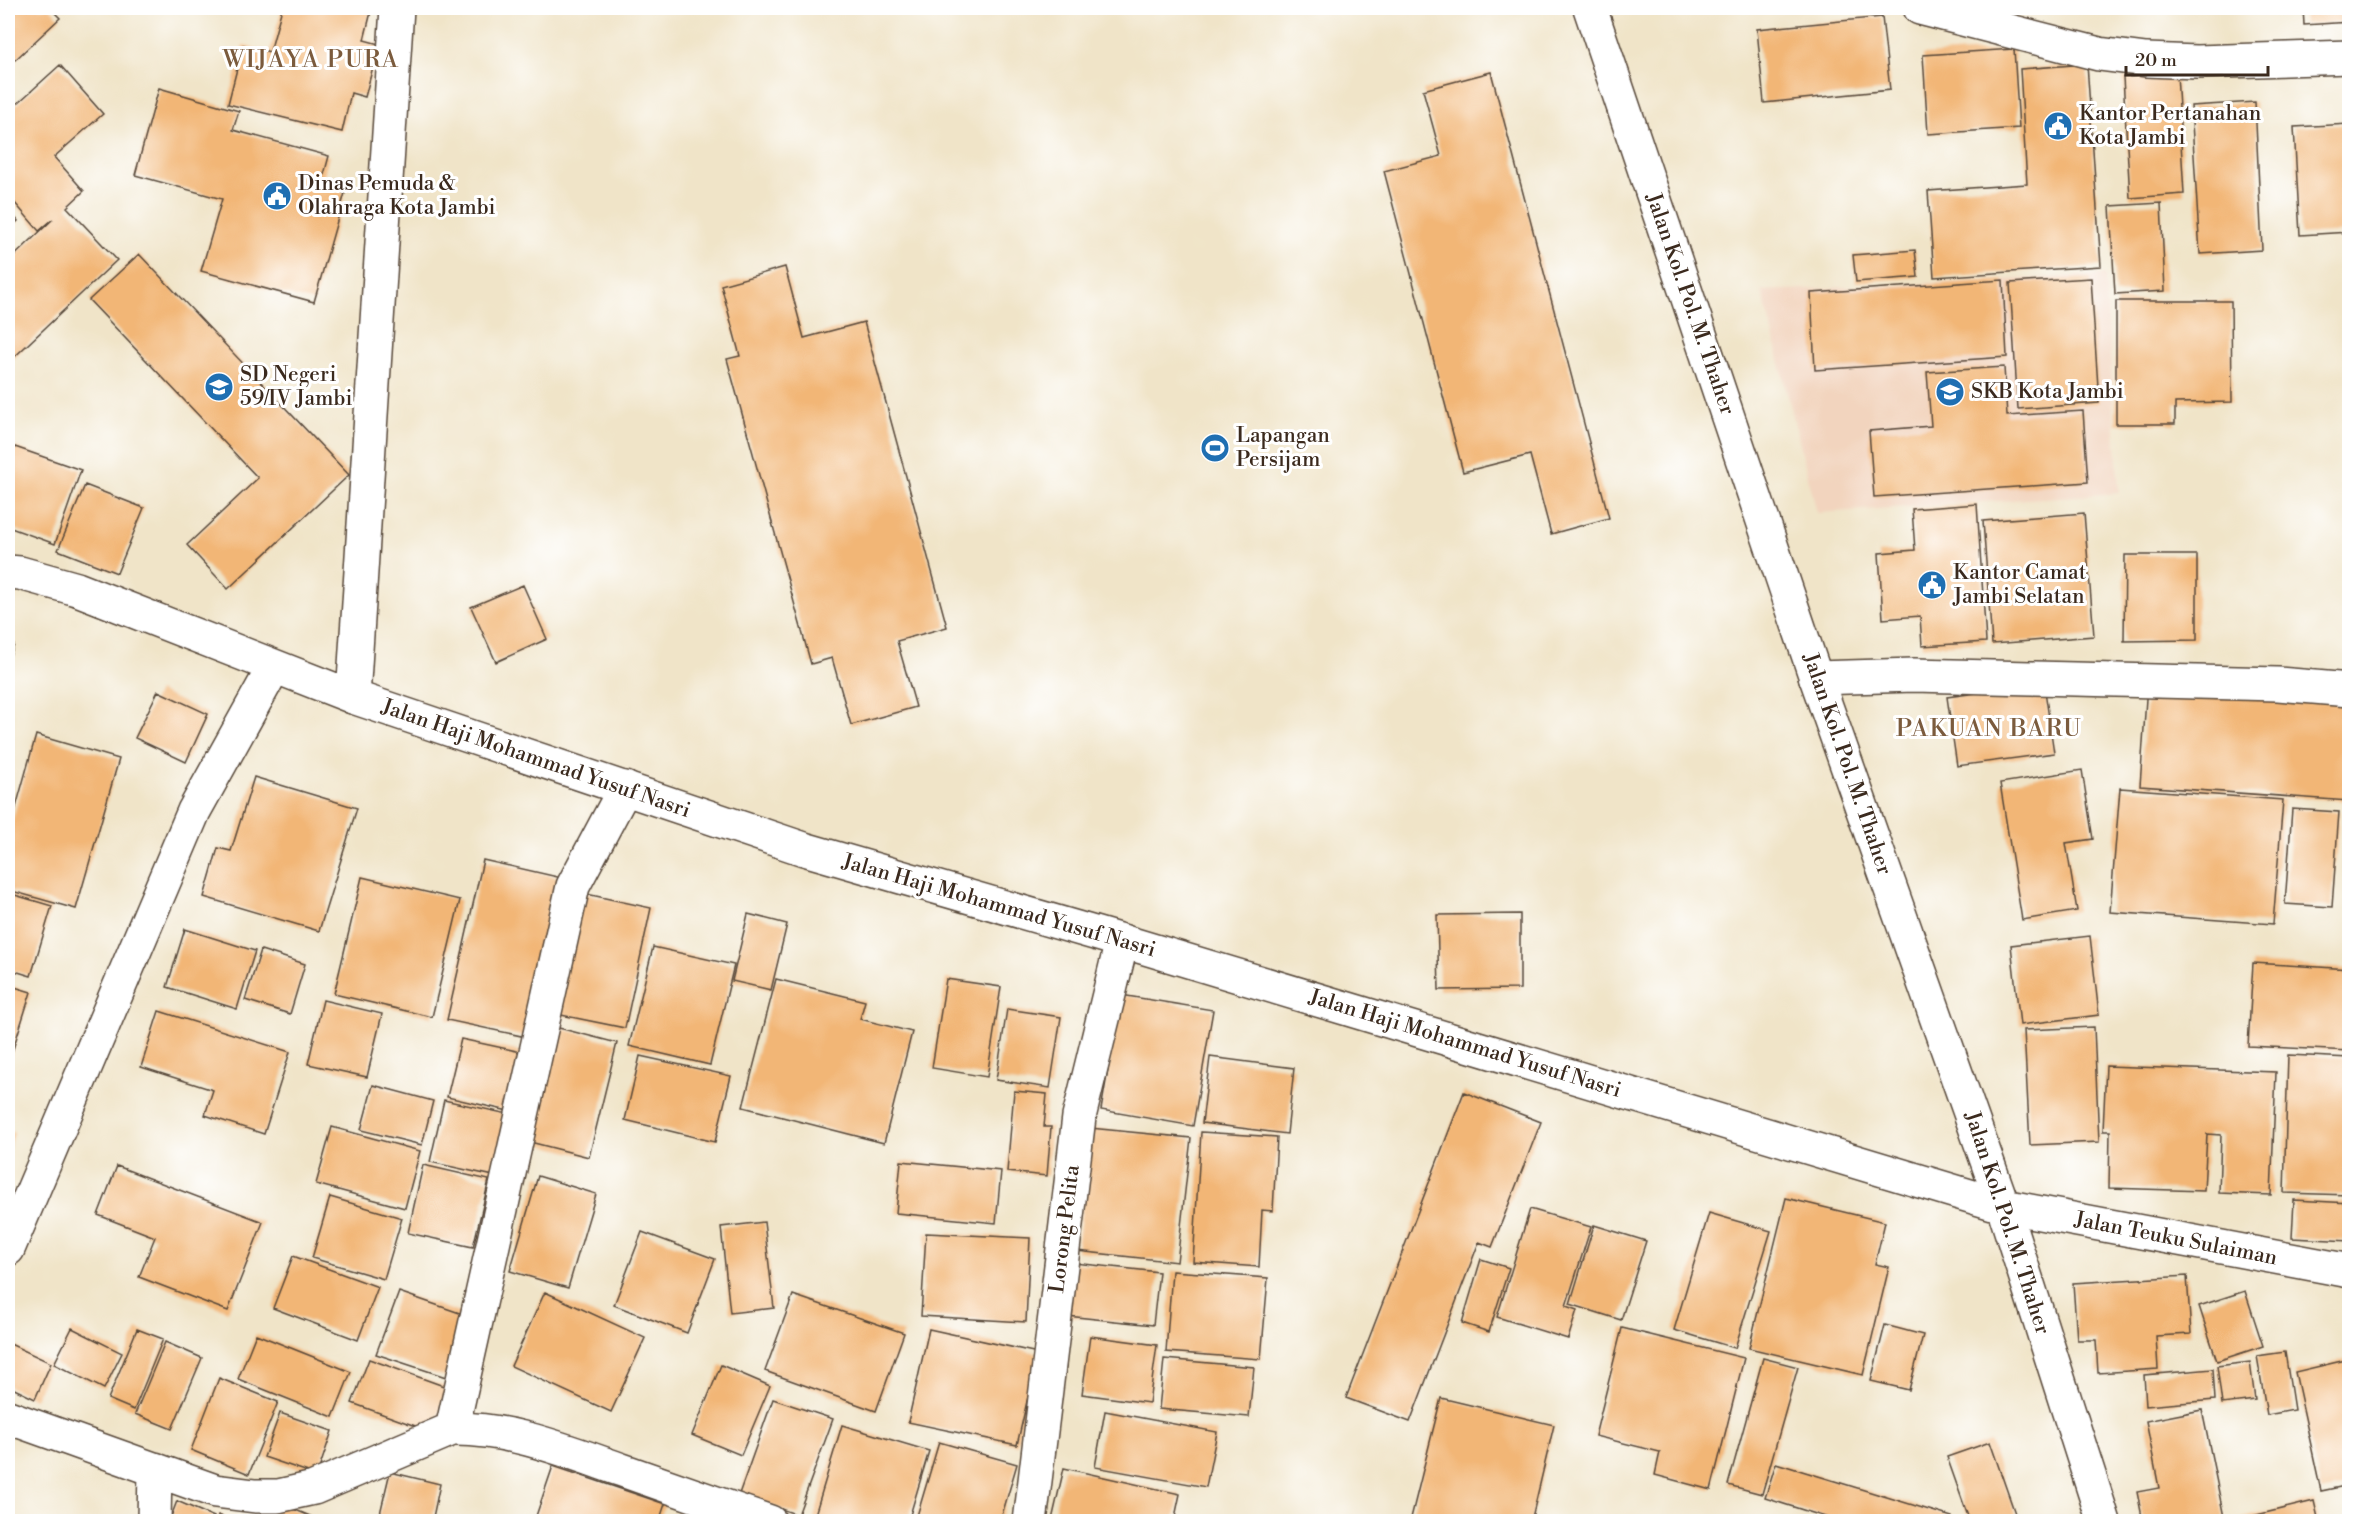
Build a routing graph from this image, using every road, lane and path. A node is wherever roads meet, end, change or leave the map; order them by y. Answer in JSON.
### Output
{"nodes":[{"id":1,"x":397,"y":8,"type":"edge"},
{"id":2,"x":1590,"y":8,"type":"edge"},
{"id":3,"x":1920,"y":8,"type":"edge"},
{"id":4,"x":2349,"y":57,"type":"edge"},
{"id":5,"x":8,"y":572,"type":"edge"},
{"id":6,"x":274,"y":667,"type":"junction"},
{"id":7,"x":1816,"y":678,"type":"junction"},
{"id":8,"x":2349,"y":690,"type":"edge"},
{"id":9,"x":353,"y":697,"type":"junction"},
{"id":10,"x":625,"y":788,"type":"junction"},
{"id":11,"x":1122,"y":941,"type":"junction"},
{"id":12,"x":2003,"y":1206,"type":"junction"},
{"id":13,"x":8,"y":1249,"type":"edge"},
{"id":14,"x":2349,"y":1271,"type":"edge"},
{"id":15,"x":8,"y":1417,"type":"edge"},
{"id":16,"x":452,"y":1430,"type":"junction"},
{"id":17,"x":154,"y":1469,"type":"junction"},
{"id":18,"x":154,"y":1521,"type":"edge"},
{"id":19,"x":770,"y":1521,"type":"edge"},
{"id":20,"x":1030,"y":1521,"type":"edge"},
{"id":21,"x":2104,"y":1521,"type":"edge"}],
"edges":[{"from":1,"to":9,"type":"street"},
{"from":2,"to":7,"type":"street","name":"Jalan Kol. Pol. M. Thaher"},
{"from":3,"to":4,"type":"street"},
{"from":5,"to":6,"type":"street","name":"Jalan Haji Mohammad Yusuf Nasri"},
{"from":6,"to":9,"type":"street","name":"Jalan Haji Mohammad Yusuf Nasri"},
{"from":6,"to":13,"type":"street"},
{"from":7,"to":8,"type":"street"},
{"from":7,"to":12,"type":"street","name":"Jalan Kol. Pol. M. Thaher"},
{"from":9,"to":10,"type":"street","name":"Jalan Haji Mohammad Yusuf Nasri"},
{"from":10,"to":11,"type":"street","name":"Jalan Haji Mohammad Yusuf Nasri"},
{"from":10,"to":16,"type":"street"},
{"from":11,"to":12,"type":"street","name":"Jalan Haji Mohammad Yusuf Nasri"},
{"from":11,"to":20,"type":"street","name":"Lorong Pelita"},
{"from":12,"to":14,"type":"street","name":"Jalan Teuku Sulaiman"},
{"from":12,"to":21,"type":"street","name":"Jalan Kol. Pol. M. Thaher"},
{"from":15,"to":17,"type":"street"},
{"from":16,"to":17,"type":"street"},
{"from":16,"to":19,"type":"street"},
{"from":17,"to":18,"type":"street"}]}
